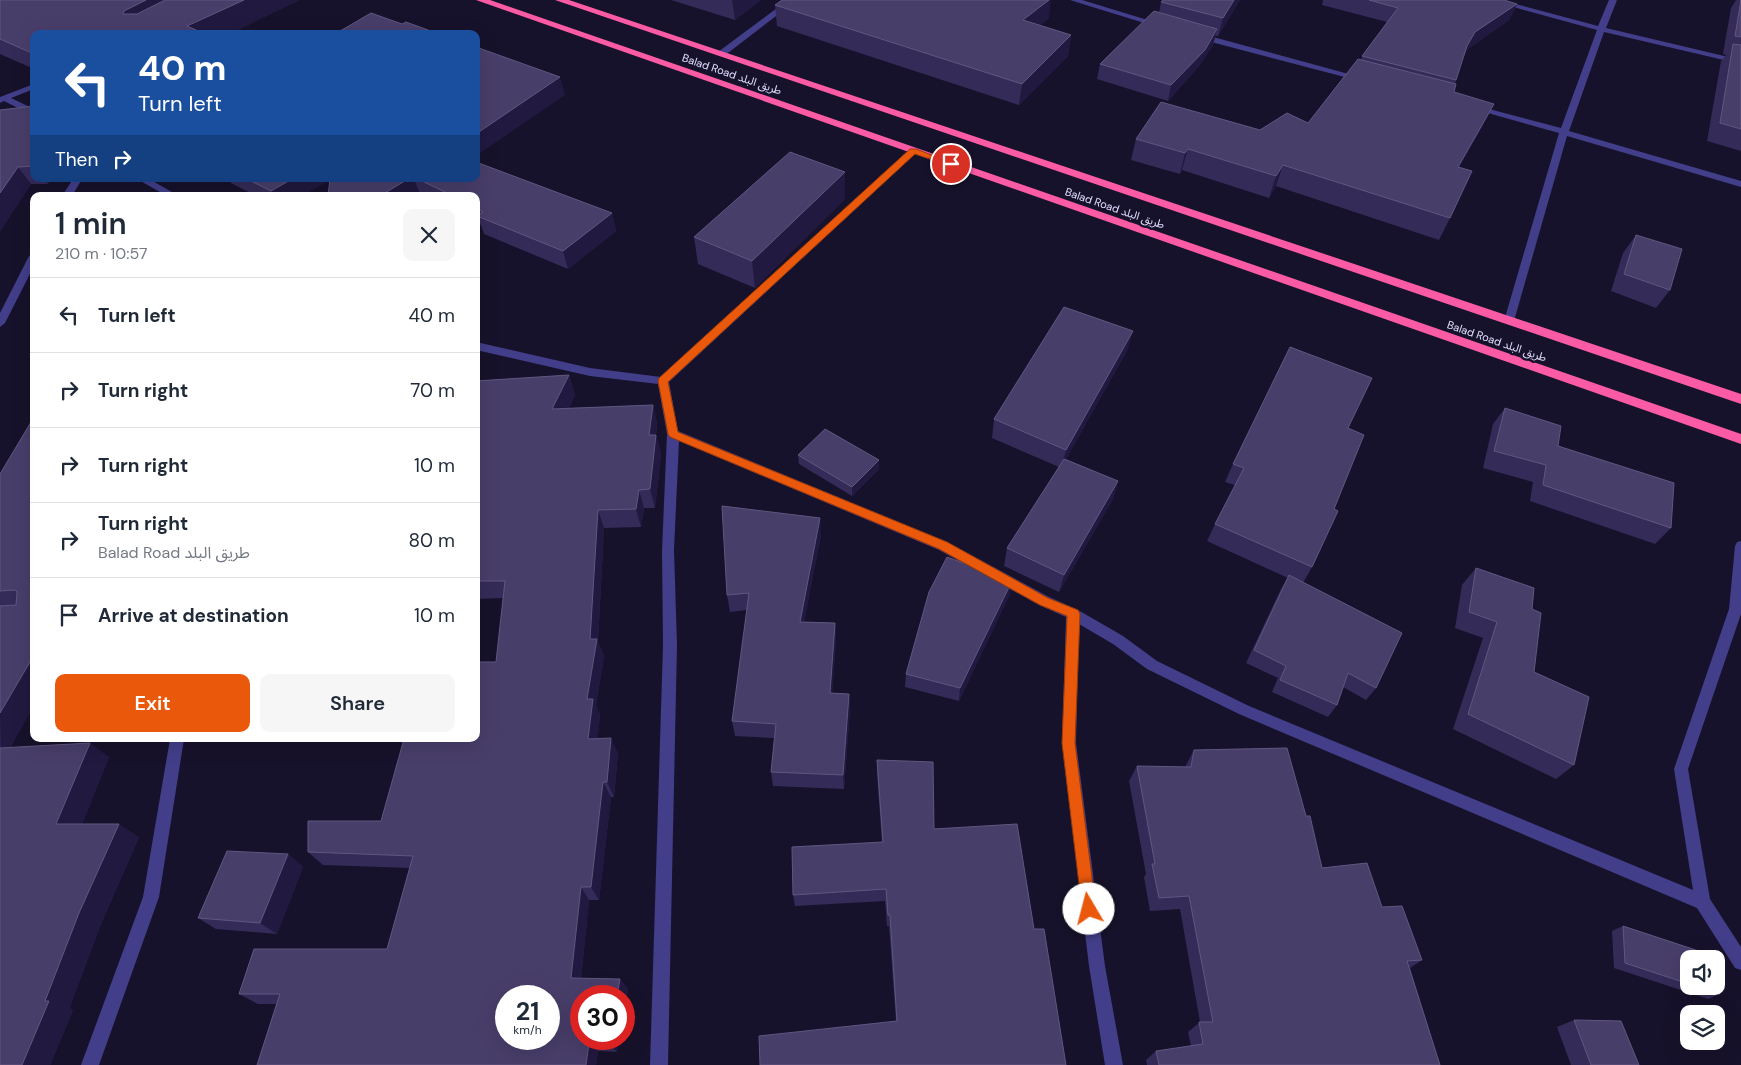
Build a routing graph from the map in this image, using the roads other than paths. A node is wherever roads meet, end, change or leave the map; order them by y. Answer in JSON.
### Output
{"nodes":[{"id":1,"x":480,"y":0,"type":"edge"},
{"id":2,"x":560,"y":0,"type":"edge"},
{"id":3,"x":793,"y":0,"type":"edge"},
{"id":4,"x":1074,"y":0,"type":"edge"},
{"id":5,"x":1492,"y":0,"type":"edge"},
{"id":6,"x":1614,"y":0,"type":"edge"},
{"id":7,"x":1168,"y":27,"type":"edge"},
{"id":8,"x":1600,"y":29,"type":"junction"},
{"id":9,"x":1187,"y":33,"type":"edge"},
{"id":10,"x":722,"y":54,"type":"junction"},
{"id":11,"x":1741,"y":62,"type":"edge"},
{"id":12,"x":1375,"y":82,"type":"edge"},
{"id":13,"x":30,"y":88,"type":"edge"},
{"id":14,"x":3,"y":100,"type":"edge"},
{"id":15,"x":1460,"y":104,"type":"edge"},
{"id":16,"x":30,"y":111,"type":"edge"},
{"id":17,"x":1564,"y":132,"type":"junction"},
{"id":18,"x":913,"y":151,"type":"junction"},
{"id":19,"x":148,"y":182,"type":"edge"},
{"id":20,"x":1741,"y":184,"type":"edge"},
{"id":21,"x":166,"y":192,"type":"edge"},
{"id":22,"x":30,"y":264,"type":"edge"},
{"id":23,"x":1509,"y":321,"type":"junction"},
{"id":24,"x":0,"y":323,"type":"edge"},
{"id":25,"x":480,"y":347,"type":"edge"},
{"id":26,"x":663,"y":381,"type":"junction"},
{"id":27,"x":1741,"y":399,"type":"edge"},
{"id":28,"x":673,"y":434,"type":"junction"},
{"id":29,"x":1741,"y":439,"type":"edge"},
{"id":30,"x":1741,"y":546,"type":"edge"},
{"id":31,"x":1074,"y":614,"type":"junction"},
{"id":32,"x":177,"y":742,"type":"edge"},
{"id":33,"x":1703,"y":902,"type":"junction"},
{"id":34,"x":1741,"y":962,"type":"edge"},
{"id":35,"x":90,"y":1065,"type":"edge"},
{"id":36,"x":659,"y":1065,"type":"edge"},
{"id":37,"x":1114,"y":1065,"type":"edge"}],
"edges":[{"from":1,"to":18,"type":"highway","name":"Balad Road طريق البلد"},
{"from":2,"to":10,"type":"highway","name":"Balad Road طريق البلد"},
{"from":3,"to":10,"type":"street"},
{"from":4,"to":7,"type":"street"},
{"from":5,"to":8,"type":"street"},
{"from":6,"to":8,"type":"street"},
{"from":8,"to":11,"type":"street"},
{"from":8,"to":17,"type":"street"},
{"from":9,"to":12,"type":"street"},
{"from":10,"to":23,"type":"highway","name":"Balad Road طريق البلد"},
{"from":13,"to":14,"type":"street"},
{"from":14,"to":16,"type":"street"},
{"from":15,"to":17,"type":"street"},
{"from":17,"to":20,"type":"street"},
{"from":17,"to":23,"type":"street"},
{"from":18,"to":26,"type":"street"},
{"from":18,"to":29,"type":"highway","name":"Balad Road طريق البلد"},
{"from":19,"to":21,"type":"street"},
{"from":22,"to":24,"type":"street"},
{"from":23,"to":27,"type":"highway","name":"Balad Road طريق البلد"},
{"from":25,"to":26,"type":"street"},
{"from":26,"to":28,"type":"street"},
{"from":28,"to":31,"type":"street"},
{"from":28,"to":36,"type":"street"},
{"from":30,"to":33,"type":"street"},
{"from":31,"to":33,"type":"street"},
{"from":31,"to":37,"type":"street"},
{"from":32,"to":35,"type":"street"},
{"from":33,"to":34,"type":"street"}]}
